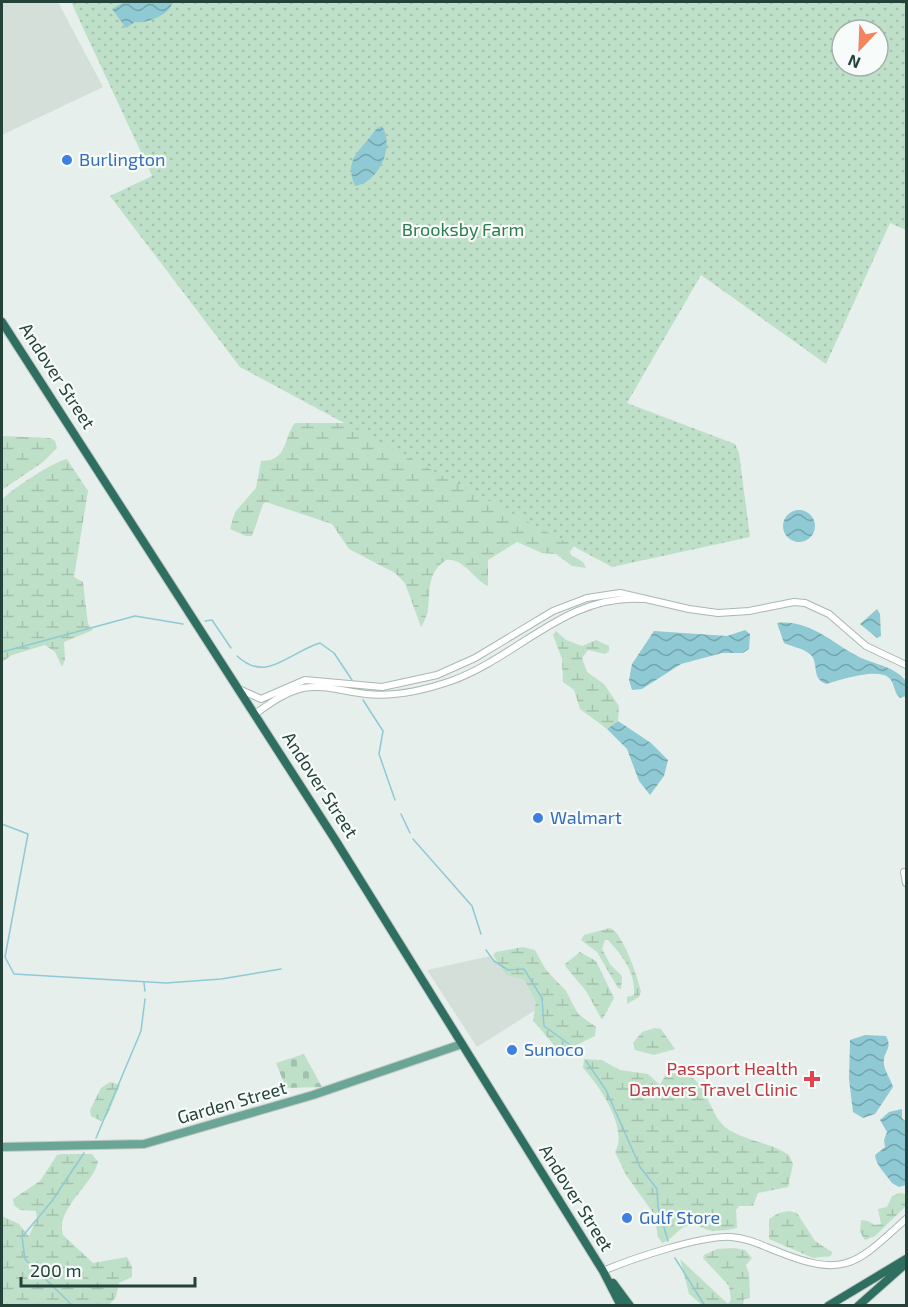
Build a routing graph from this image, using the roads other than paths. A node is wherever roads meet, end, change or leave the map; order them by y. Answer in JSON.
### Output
{"nodes":[{"id":1,"x":2,"y":322,"type":"edge"},
{"id":2,"x":655,"y":600,"type":"junction"},
{"id":3,"x":906,"y":665,"type":"edge"},
{"id":4,"x":237,"y":687,"type":"junction"},
{"id":5,"x":255,"y":714,"type":"junction"},
{"id":6,"x":906,"y":872,"type":"edge"},
{"id":7,"x":906,"y":883,"type":"edge"},
{"id":8,"x":462,"y":1044,"type":"junction"},
{"id":9,"x":2,"y":1147,"type":"edge"},
{"id":10,"x":906,"y":1219,"type":"edge"},
{"id":11,"x":906,"y":1261,"type":"edge"},
{"id":12,"x":603,"y":1271,"type":"junction"},
{"id":13,"x":621,"y":1305,"type":"edge"},
{"id":14,"x":630,"y":1305,"type":"edge"},
{"id":15,"x":828,"y":1305,"type":"edge"},
{"id":16,"x":858,"y":1305,"type":"edge"}],
"edges":[{"from":1,"to":4,"type":"highway","name":"Andover Street"},
{"from":2,"to":3,"type":"street"},
{"from":2,"to":4,"type":"street"},
{"from":2,"to":5,"type":"street"},
{"from":4,"to":5,"type":"highway","name":"Andover Street"},
{"from":5,"to":8,"type":"highway","name":"Andover Street"},
{"from":6,"to":7,"type":"street"},
{"from":8,"to":9,"type":"main road","name":"Garden Street"},
{"from":8,"to":12,"type":"highway","name":"Andover Street"},
{"from":10,"to":12,"type":"street"},
{"from":11,"to":15,"type":"highway"},
{"from":11,"to":16,"type":"highway"},
{"from":12,"to":13,"type":"highway","name":"Andover Street"},
{"from":12,"to":14,"type":"highway","name":"Andover Street"}]}
